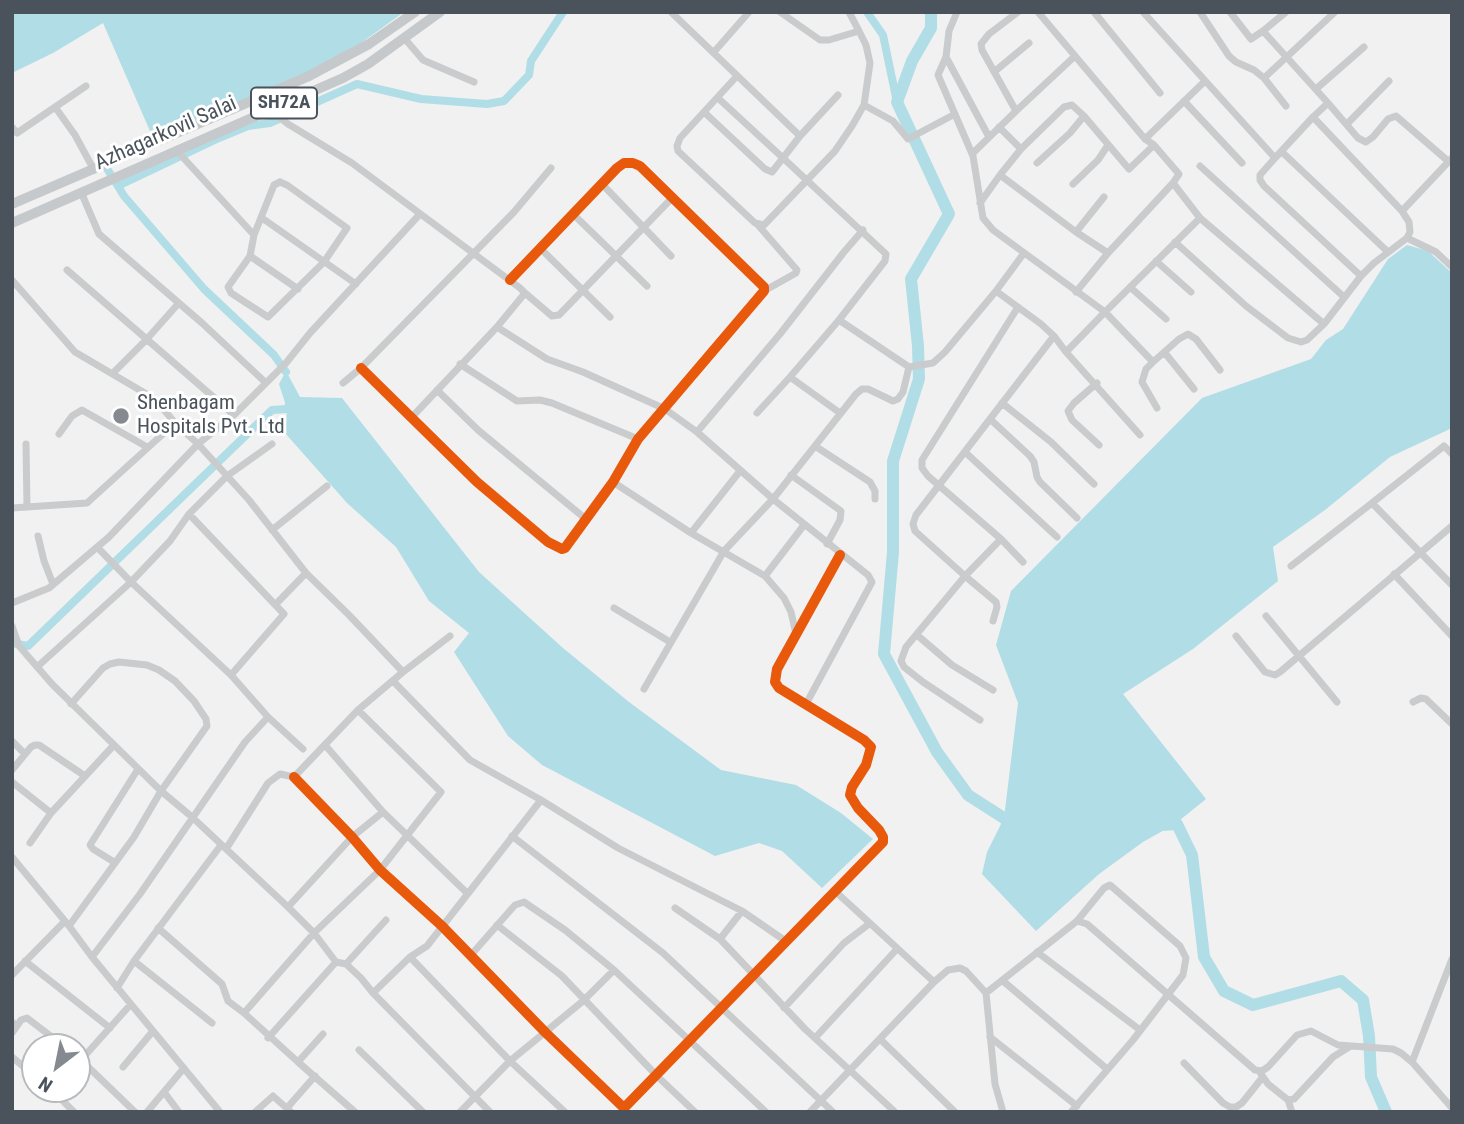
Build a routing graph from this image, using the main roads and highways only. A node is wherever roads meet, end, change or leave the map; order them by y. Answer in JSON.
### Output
{"nodes":[{"id":1,"x":415,"y":12,"type":"edge"},
{"id":2,"x":440,"y":12,"type":"edge"},
{"id":3,"x":12,"y":204,"type":"edge"},
{"id":4,"x":12,"y":223,"type":"edge"}],
"edges":[{"from":1,"to":3,"type":"main road","name":"Azhagarkovil Salai","number":"SH72A"},
{"from":2,"to":4,"type":"main road","name":"Azhagarkovil Salai","number":"SH72A"}]}
